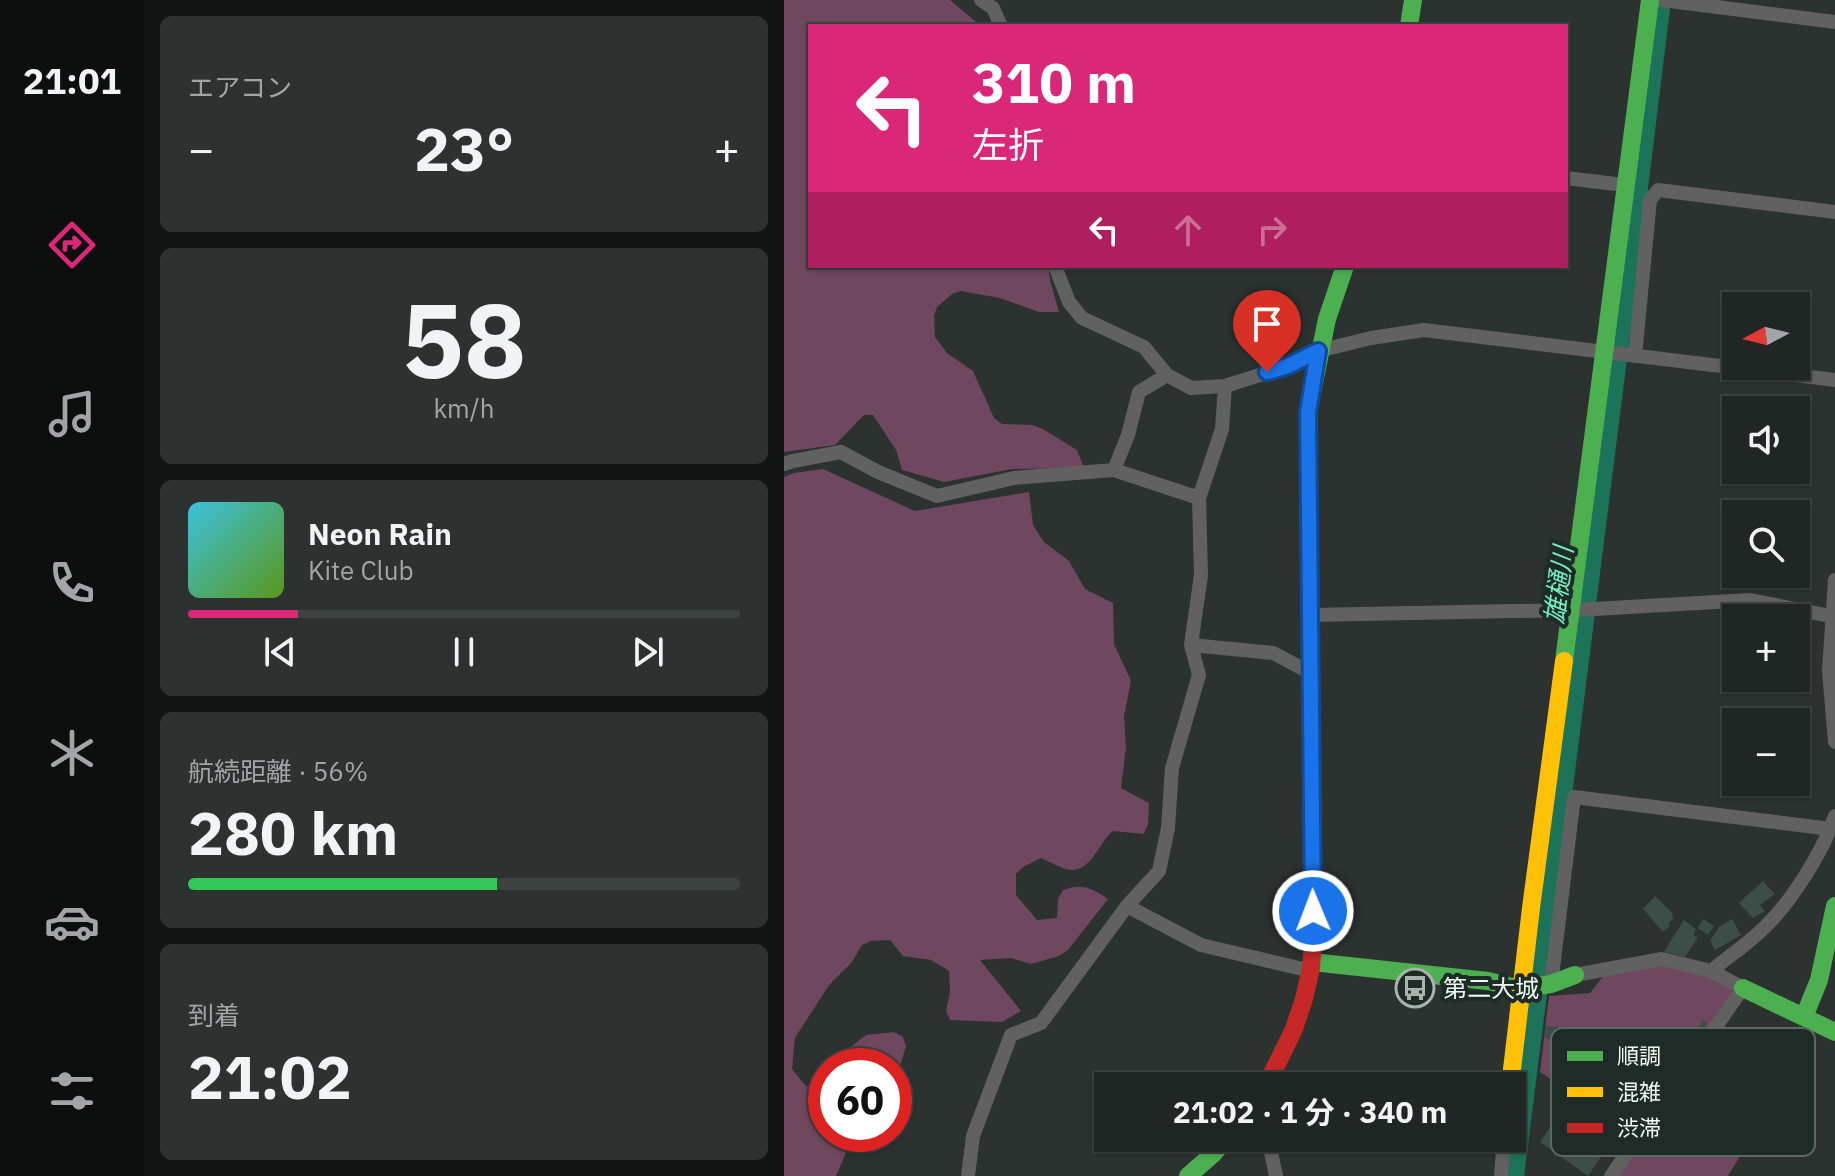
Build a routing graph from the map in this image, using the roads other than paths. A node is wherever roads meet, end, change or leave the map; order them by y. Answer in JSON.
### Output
{"nodes":[{"id":1,"x":981,"y":0,"type":"edge"},
{"id":2,"x":1413,"y":0,"type":"edge"},
{"id":3,"x":1650,"y":0,"type":"edge"},
{"id":4,"x":1664,"y":0,"type":"edge"},
{"id":5,"x":1734,"y":4,"type":"edge"},
{"id":6,"x":1835,"y":22,"type":"edge"},
{"id":7,"x":1000,"y":24,"type":"edge"},
{"id":8,"x":1409,"y":24,"type":"edge"},
{"id":9,"x":1568,"y":178,"type":"edge"},
{"id":10,"x":1624,"y":185,"type":"junction"},
{"id":11,"x":1835,"y":212,"type":"edge"},
{"id":12,"x":1056,"y":268,"type":"edge"},
{"id":13,"x":1344,"y":268,"type":"edge"},
{"id":14,"x":1318,"y":351,"type":"junction"},
{"id":15,"x":1603,"y":353,"type":"junction"},
{"id":16,"x":1635,"y":356,"type":"junction"},
{"id":17,"x":1167,"y":375,"type":"junction"},
{"id":18,"x":1835,"y":380,"type":"edge"},
{"id":19,"x":1225,"y":386,"type":"junction"},
{"id":20,"x":784,"y":464,"type":"edge"},
{"id":21,"x":1114,"y":470,"type":"junction"},
{"id":22,"x":1199,"y":498,"type":"junction"},
{"id":23,"x":1835,"y":580,"type":"edge"},
{"id":24,"x":1579,"y":610,"type":"junction"},
{"id":25,"x":1310,"y":615,"type":"junction"},
{"id":26,"x":1834,"y":617,"type":"edge"},
{"id":27,"x":1191,"y":645,"type":"junction"},
{"id":28,"x":1311,"y":673,"type":"junction"},
{"id":29,"x":1835,"y":742,"type":"edge"},
{"id":30,"x":1833,"y":822,"type":"edge"},
{"id":31,"x":1127,"y":906,"type":"junction"},
{"id":32,"x":1835,"y":906,"type":"edge"},
{"id":33,"x":1312,"y":966,"type":"junction"},
{"id":34,"x":1711,"y":971,"type":"junction"},
{"id":35,"x":1575,"y":975,"type":"joint"},
{"id":36,"x":1548,"y":985,"type":"junction"},
{"id":37,"x":1743,"y":988,"type":"junction"},
{"id":38,"x":1523,"y":989,"type":"junction"},
{"id":39,"x":1804,"y":1017,"type":"junction"},
{"id":40,"x":1715,"y":1028,"type":"edge"},
{"id":41,"x":1835,"y":1032,"type":"edge"},
{"id":42,"x":1274,"y":1072,"type":"edge"},
{"id":43,"x":1512,"y":1072,"type":"edge"},
{"id":44,"x":1215,"y":1152,"type":"edge"},
{"id":45,"x":1271,"y":1152,"type":"edge"},
{"id":46,"x":1503,"y":1152,"type":"edge"},
{"id":47,"x":1625,"y":1156,"type":"edge"},
{"id":48,"x":968,"y":1176,"type":"edge"},
{"id":49,"x":1188,"y":1176,"type":"edge"},
{"id":50,"x":1276,"y":1176,"type":"edge"},
{"id":51,"x":1501,"y":1176,"type":"edge"},
{"id":52,"x":1611,"y":1176,"type":"edge"}],
"edges":[{"from":1,"to":7,"type":"street"},
{"from":2,"to":8,"type":"main road"},
{"from":3,"to":10,"type":"main road"},
{"from":4,"to":5,"type":"street"},
{"from":5,"to":6,"type":"street"},
{"from":9,"to":10,"type":"street"},
{"from":10,"to":15,"type":"main road"},
{"from":11,"to":16,"type":"street"},
{"from":12,"to":17,"type":"street"},
{"from":13,"to":14,"type":"main road"},
{"from":14,"to":15,"type":"street"},
{"from":14,"to":19,"type":"street"},
{"from":14,"to":25,"type":"main road"},
{"from":15,"to":16,"type":"street"},
{"from":15,"to":24,"type":"main road"},
{"from":16,"to":18,"type":"street"},
{"from":17,"to":19,"type":"street"},
{"from":17,"to":21,"type":"street"},
{"from":19,"to":22,"type":"street"},
{"from":20,"to":21,"type":"street"},
{"from":21,"to":22,"type":"street"},
{"from":22,"to":27,"type":"street"},
{"from":23,"to":26,"type":"street"},
{"from":24,"to":25,"type":"street"},
{"from":24,"to":26,"type":"street"},
{"from":24,"to":38,"type":"main road"},
{"from":25,"to":28,"type":"main road"},
{"from":26,"to":29,"type":"street"},
{"from":27,"to":28,"type":"street"},
{"from":27,"to":31,"type":"street"},
{"from":28,"to":33,"type":"main road"},
{"from":30,"to":34,"type":"street"},
{"from":30,"to":36,"type":"street"},
{"from":31,"to":33,"type":"street"},
{"from":31,"to":48,"type":"street"},
{"from":32,"to":39,"type":"main road"},
{"from":33,"to":38,"type":"main road"},
{"from":33,"to":42,"type":"main road"},
{"from":34,"to":35,"type":"street"},
{"from":34,"to":37,"type":"street"},
{"from":35,"to":36,"type":"main road"},
{"from":36,"to":38,"type":"main road"},
{"from":37,"to":39,"type":"main road"},
{"from":37,"to":40,"type":"street"},
{"from":38,"to":43,"type":"main road"},
{"from":39,"to":41,"type":"main road"},
{"from":44,"to":49,"type":"main road"},
{"from":45,"to":50,"type":"street"},
{"from":46,"to":51,"type":"street"},
{"from":47,"to":52,"type":"street"}]}
